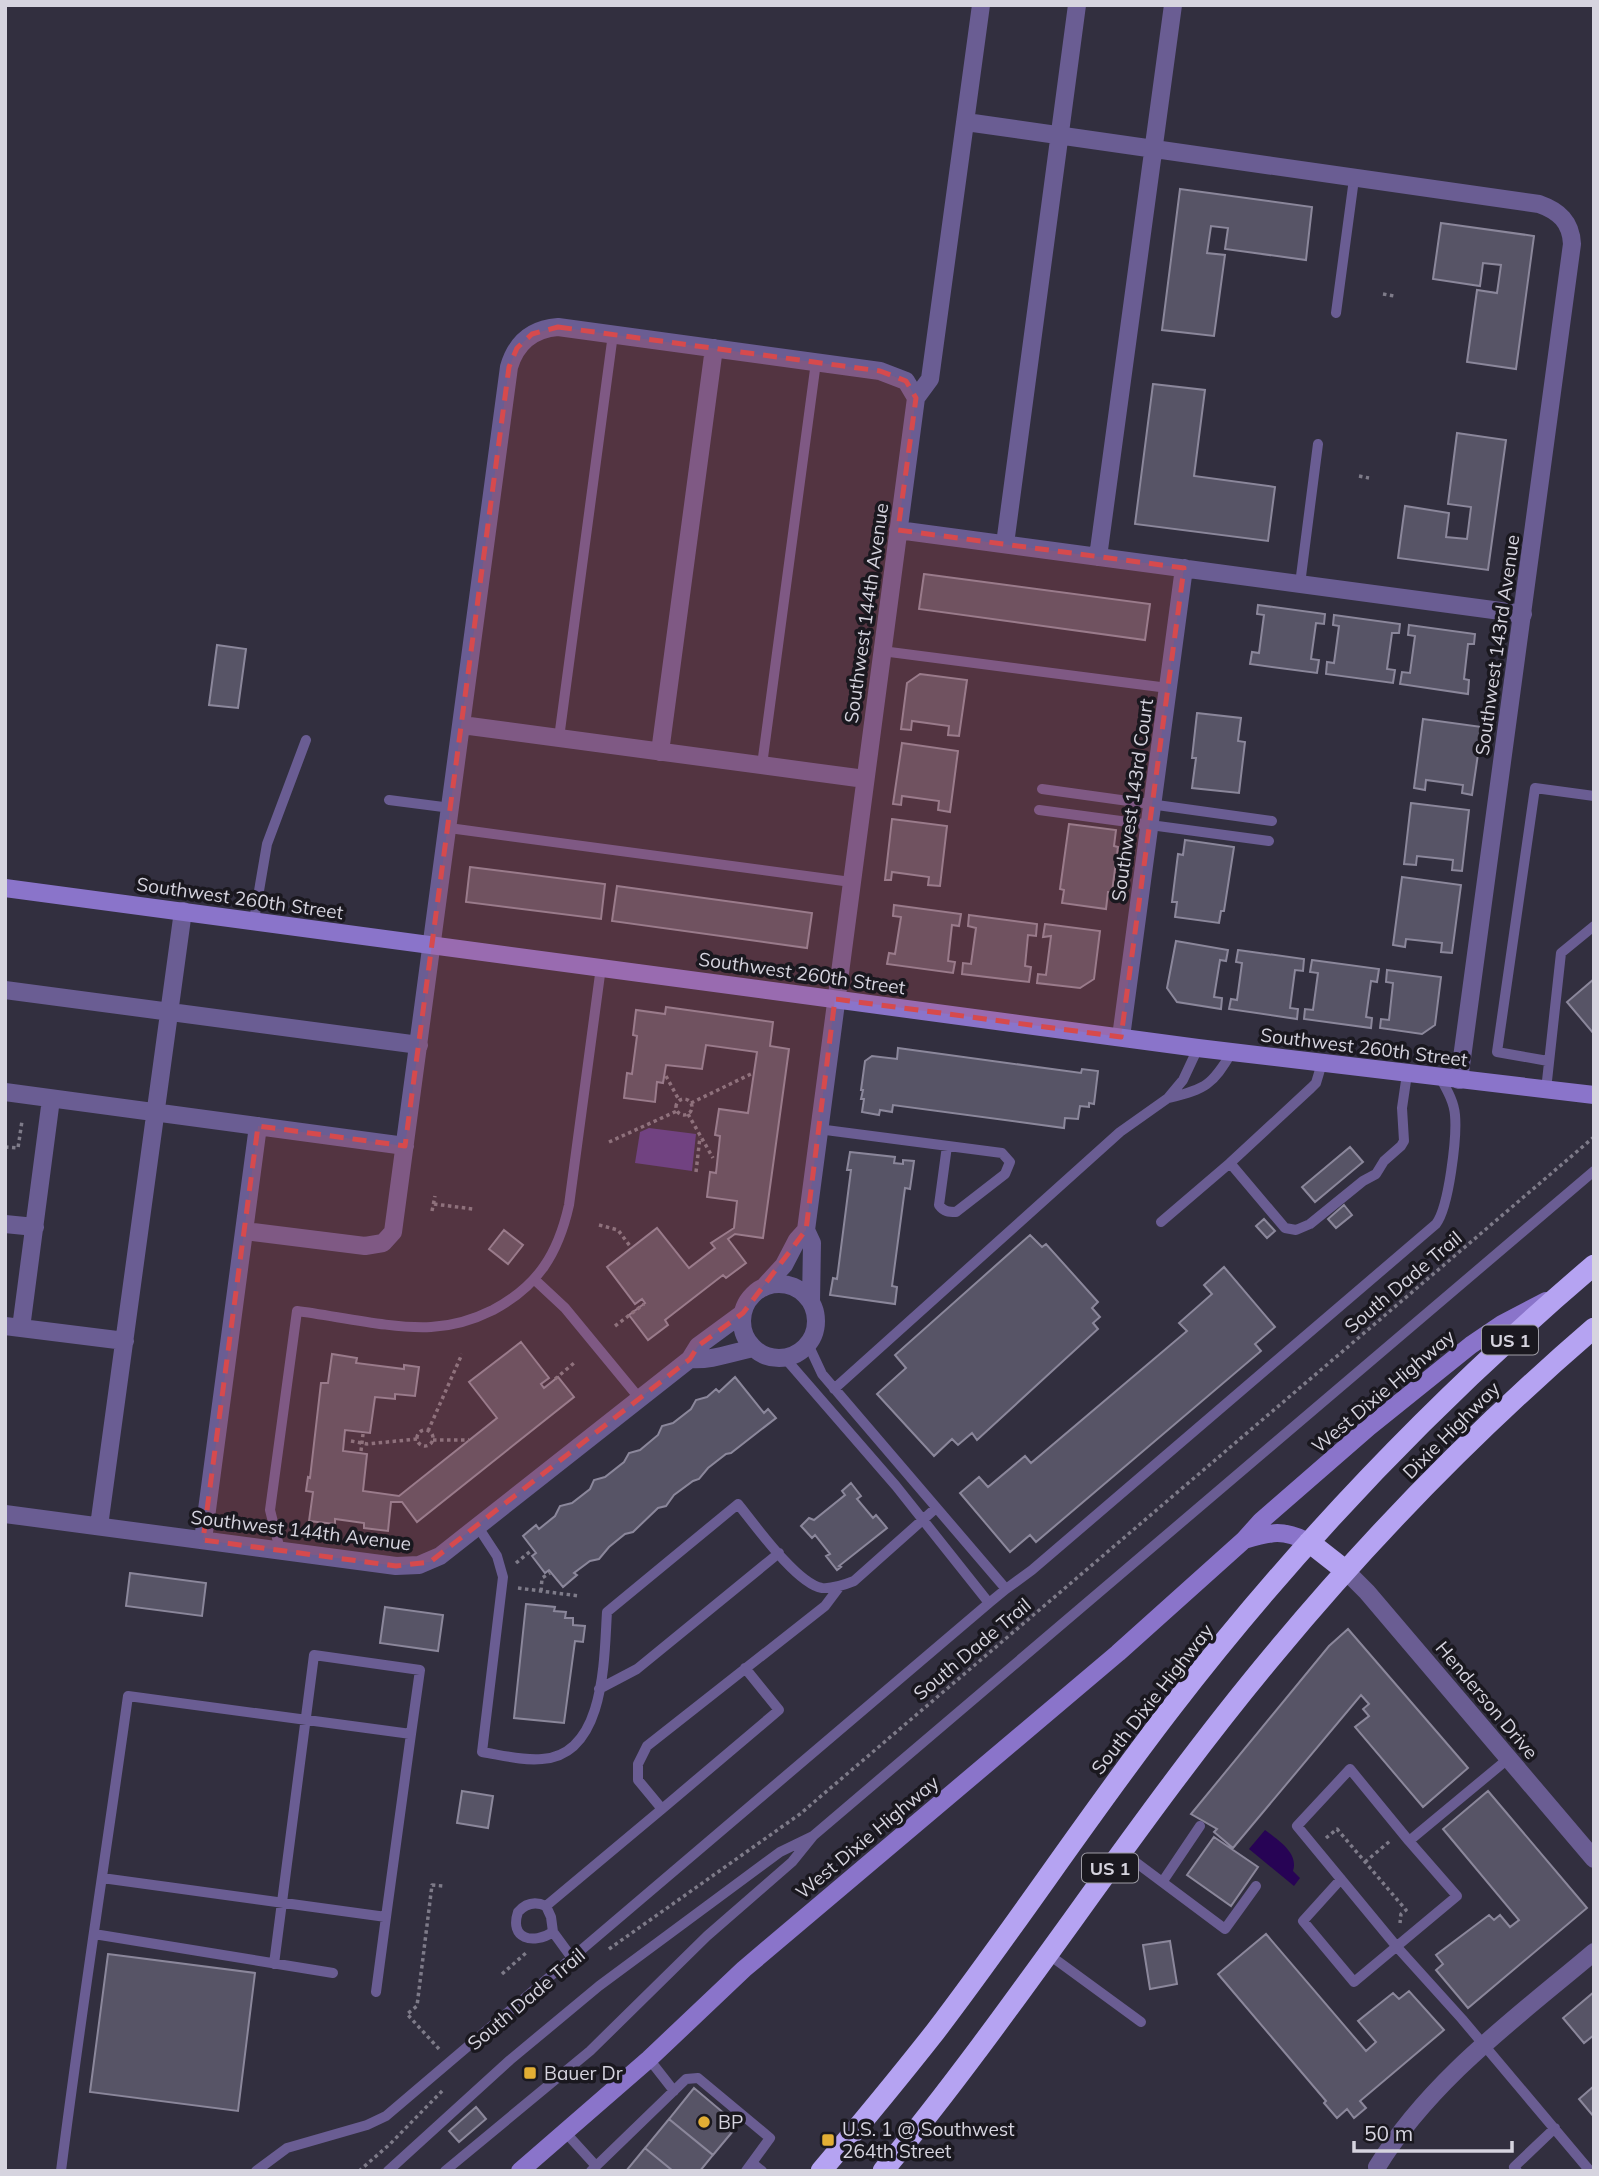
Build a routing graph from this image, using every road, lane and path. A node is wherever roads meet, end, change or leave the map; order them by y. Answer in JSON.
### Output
{"nodes":[{"id":1,"x":981,"y":5,"type":"edge"},
{"id":2,"x":1077,"y":5,"type":"edge"},
{"id":3,"x":1173,"y":5,"type":"edge"},
{"id":4,"x":966,"y":122,"type":"junction"},
{"id":5,"x":1059,"y":135,"type":"junction"},
{"id":6,"x":1154,"y":148,"type":"junction"},
{"id":7,"x":1354,"y":179,"type":"junction"},
{"id":8,"x":1382,"y":294,"type":"dead end"},
{"id":9,"x":1394,"y":296,"type":"dead end"},
{"id":10,"x":1336,"y":313,"type":"dead end"},
{"id":11,"x":613,"y":334,"type":"junction"},
{"id":12,"x":714,"y":348,"type":"junction"},
{"id":13,"x":816,"y":362,"type":"junction"},
{"id":14,"x":916,"y":398,"type":"junction"},
{"id":15,"x":1318,"y":444,"type":"dead end"},
{"id":16,"x":1359,"y":476,"type":"dead end"},
{"id":17,"x":1369,"y":478,"type":"dead end"},
{"id":18,"x":898,"y":530,"type":"junction"},
{"id":19,"x":1004,"y":544,"type":"junction"},
{"id":20,"x":1098,"y":557,"type":"junction"},
{"id":21,"x":1184,"y":568,"type":"junction"},
{"id":22,"x":1300,"y":584,"type":"junction"},
{"id":23,"x":1523,"y":614,"type":"junction"},
{"id":24,"x":882,"y":650,"type":"junction"},
{"id":25,"x":1168,"y":688,"type":"junction"},
{"id":26,"x":462,"y":725,"type":"junction"},
{"id":27,"x":559,"y":738,"type":"junction"},
{"id":28,"x":306,"y":740,"type":"dead end"},
{"id":29,"x":660,"y":752,"type":"junction"},
{"id":30,"x":762,"y":765,"type":"junction"},
{"id":31,"x":865,"y":779,"type":"junction"},
{"id":32,"x":1042,"y":789,"type":"dead end"},
{"id":33,"x":1594,"y":796,"type":"edge"},
{"id":34,"x":389,"y":800,"type":"dead end"},
{"id":35,"x":1152,"y":804,"type":"junction"},
{"id":36,"x":451,"y":808,"type":"junction"},
{"id":37,"x":1039,"y":810,"type":"dead end"},
{"id":38,"x":1272,"y":821,"type":"dead end"},
{"id":39,"x":1150,"y":825,"type":"junction"},
{"id":40,"x":449,"y":828,"type":"junction"},
{"id":41,"x":1269,"y":841,"type":"dead end"},
{"id":42,"x":851,"y":882,"type":"junction"},
{"id":43,"x":5,"y":888,"type":"edge"},
{"id":44,"x":183,"y":911,"type":"junction"},
{"id":45,"x":254,"y":920,"type":"junction"},
{"id":46,"x":1594,"y":926,"type":"edge"},
{"id":47,"x":432,"y":945,"type":"junction"},
{"id":48,"x":601,"y":967,"type":"junction"},
{"id":49,"x":5,"y":990,"type":"edge"},
{"id":50,"x":835,"y":999,"type":"junction"},
{"id":51,"x":169,"y":1012,"type":"junction"},
{"id":52,"x":1121,"y":1037,"type":"junction"},
{"id":53,"x":419,"y":1045,"type":"junction"},
{"id":54,"x":1198,"y":1048,"type":"junction"},
{"id":55,"x":1231,"y":1052,"type":"junction"},
{"id":56,"x":1548,"y":1061,"type":"junction"},
{"id":57,"x":1322,"y":1063,"type":"junction"},
{"id":58,"x":753,"y":1073,"type":"dead end"},
{"id":59,"x":1406,"y":1074,"type":"junction"},
{"id":60,"x":666,"y":1076,"type":"dead end"},
{"id":61,"x":1450,"y":1079,"type":"junction"},
{"id":62,"x":1546,"y":1090,"type":"junction"},
{"id":63,"x":5,"y":1093,"type":"edge"},
{"id":64,"x":1594,"y":1095,"type":"edge"},
{"id":65,"x":1168,"y":1098,"type":"junction"},
{"id":66,"x":51,"y":1099,"type":"junction"},
{"id":67,"x":679,"y":1100,"type":"junction"},
{"id":68,"x":691,"y":1104,"type":"junction"},
{"id":69,"x":677,"y":1111,"type":"junction"},
{"id":70,"x":155,"y":1113,"type":"junction"},
{"id":71,"x":688,"y":1114,"type":"junction"},
{"id":72,"x":22,"y":1121,"type":"dead end"},
{"id":73,"x":258,"y":1126,"type":"junction"},
{"id":74,"x":818,"y":1129,"type":"junction"},
{"id":75,"x":700,"y":1135,"type":"junction"},
{"id":76,"x":1594,"y":1137,"type":"edge"},
{"id":77,"x":609,"y":1142,"type":"dead end"},
{"id":78,"x":405,"y":1146,"type":"junction"},
{"id":79,"x":947,"y":1146,"type":"junction"},
{"id":80,"x":5,"y":1147,"type":"edge"},
{"id":81,"x":713,"y":1158,"type":"dead end"},
{"id":82,"x":1230,"y":1163,"type":"junction"},
{"id":83,"x":1594,"y":1171,"type":"edge"},
{"id":84,"x":696,"y":1172,"type":"dead end"},
{"id":85,"x":435,"y":1196,"type":"dead end"},
{"id":86,"x":433,"y":1204,"type":"junction"},
{"id":87,"x":474,"y":1209,"type":"dead end"},
{"id":88,"x":432,"y":1211,"type":"dead end"},
{"id":89,"x":1161,"y":1222,"type":"dead end"},
{"id":90,"x":5,"y":1224,"type":"edge"},
{"id":91,"x":599,"y":1225,"type":"dead end"},
{"id":92,"x":34,"y":1227,"type":"junction"},
{"id":93,"x":806,"y":1230,"type":"junction"},
{"id":94,"x":245,"y":1231,"type":"junction"},
{"id":95,"x":631,"y":1246,"type":"dead end"},
{"id":96,"x":1594,"y":1265,"type":"edge"},
{"id":97,"x":535,"y":1280,"type":"junction"},
{"id":98,"x":763,"y":1288,"type":"junction"},
{"id":99,"x":1562,"y":1293,"type":"junction"},
{"id":100,"x":811,"y":1302,"type":"junction"},
{"id":101,"x":644,"y":1304,"type":"dead end"},
{"id":102,"x":743,"y":1313,"type":"junction"},
{"id":103,"x":615,"y":1326,"type":"dead end"},
{"id":104,"x":13,"y":1327,"type":"edge"},
{"id":105,"x":1594,"y":1328,"type":"edge"},
{"id":106,"x":125,"y":1341,"type":"junction"},
{"id":107,"x":807,"y":1344,"type":"junction"},
{"id":108,"x":754,"y":1348,"type":"junction"},
{"id":109,"x":462,"y":1354,"type":"dead end"},
{"id":110,"x":784,"y":1357,"type":"junction"},
{"id":111,"x":690,"y":1359,"type":"junction"},
{"id":112,"x":574,"y":1363,"type":"dead end"},
{"id":113,"x":555,"y":1379,"type":"dead end"},
{"id":114,"x":834,"y":1389,"type":"junction"},
{"id":115,"x":639,"y":1399,"type":"junction"},
{"id":116,"x":428,"y":1431,"type":"junction"},
{"id":117,"x":363,"y":1434,"type":"dead end"},
{"id":118,"x":417,"y":1439,"type":"junction"},
{"id":119,"x":433,"y":1440,"type":"junction"},
{"id":120,"x":469,"y":1440,"type":"dead end"},
{"id":121,"x":351,"y":1441,"type":"dead end"},
{"id":122,"x":362,"y":1443,"type":"junction"},
{"id":123,"x":361,"y":1451,"type":"dead end"},
{"id":124,"x":936,"y":1508,"type":"junction"},
{"id":125,"x":5,"y":1514,"type":"edge"},
{"id":126,"x":924,"y":1520,"type":"junction"},
{"id":127,"x":99,"y":1526,"type":"junction"},
{"id":128,"x":478,"y":1527,"type":"junction"},
{"id":129,"x":203,"y":1540,"type":"junction"},
{"id":130,"x":1244,"y":1540,"type":"junction"},
{"id":131,"x":1309,"y":1542,"type":"junction"},
{"id":132,"x":280,"y":1550,"type":"junction"},
{"id":133,"x":532,"y":1550,"type":"dead end"},
{"id":134,"x":779,"y":1553,"type":"junction"},
{"id":135,"x":514,"y":1564,"type":"dead end"},
{"id":136,"x":1346,"y":1571,"type":"junction"},
{"id":137,"x":550,"y":1573,"type":"dead end"},
{"id":138,"x":840,"y":1586,"type":"junction"},
{"id":139,"x":517,"y":1588,"type":"dead end"},
{"id":140,"x":1006,"y":1589,"type":"junction"},
{"id":141,"x":541,"y":1591,"type":"junction"},
{"id":142,"x":579,"y":1596,"type":"dead end"},
{"id":143,"x":989,"y":1603,"type":"junction"},
{"id":144,"x":745,"y":1668,"type":"junction"},
{"id":145,"x":599,"y":1689,"type":"junction"},
{"id":146,"x":304,"y":1720,"type":"junction"},
{"id":147,"x":411,"y":1734,"type":"junction"},
{"id":148,"x":1509,"y":1758,"type":"junction"},
{"id":149,"x":662,"y":1809,"type":"junction"},
{"id":150,"x":1200,"y":1826,"type":"dead end"},
{"id":151,"x":813,"y":1836,"type":"junction"},
{"id":152,"x":1393,"y":1838,"type":"dead end"},
{"id":153,"x":1409,"y":1840,"type":"junction"},
{"id":154,"x":1322,"y":1841,"type":"dead end"},
{"id":155,"x":1122,"y":1852,"type":"junction"},
{"id":156,"x":1594,"y":1859,"type":"edge"},
{"id":157,"x":1365,"y":1862,"type":"junction"},
{"id":158,"x":102,"y":1878,"type":"junction"},
{"id":159,"x":1341,"y":1879,"type":"junction"},
{"id":160,"x":1163,"y":1881,"type":"junction"},
{"id":161,"x":443,"y":1886,"type":"dead end"},
{"id":162,"x":1256,"y":1886,"type":"dead end"},
{"id":163,"x":282,"y":1903,"type":"junction"},
{"id":164,"x":546,"y":1906,"type":"junction"},
{"id":165,"x":386,"y":1917,"type":"junction"},
{"id":166,"x":1399,"y":1925,"type":"dead end"},
{"id":167,"x":552,"y":1932,"type":"junction"},
{"id":168,"x":94,"y":1934,"type":"junction"},
{"id":169,"x":1397,"y":1947,"type":"junction"},
{"id":170,"x":531,"y":1949,"type":"dead end"},
{"id":171,"x":1594,"y":1952,"type":"edge"},
{"id":172,"x":603,"y":1953,"type":"dead end"},
{"id":173,"x":1048,"y":1954,"type":"junction"},
{"id":174,"x":572,"y":1958,"type":"junction"},
{"id":175,"x":274,"y":1964,"type":"junction"},
{"id":176,"x":333,"y":1973,"type":"dead end"},
{"id":177,"x":502,"y":1974,"type":"dead end"},
{"id":178,"x":376,"y":1992,"type":"dead end"},
{"id":179,"x":1141,"y":2022,"type":"dead end"},
{"id":180,"x":1484,"y":2046,"type":"junction"},
{"id":181,"x":439,"y":2049,"type":"dead end"},
{"id":182,"x":649,"y":2059,"type":"junction"},
{"id":183,"x":446,"y":2087,"type":"dead end"},
{"id":184,"x":674,"y":2091,"type":"junction"},
{"id":185,"x":1555,"y":2129,"type":"junction"},
{"id":186,"x":566,"y":2133,"type":"junction"},
{"id":187,"x":749,"y":2167,"type":"edge"},
{"id":188,"x":1377,"y":2167,"type":"dead end"},
{"id":189,"x":593,"y":2169,"type":"edge"},
{"id":190,"x":1513,"y":2170,"type":"edge"},
{"id":191,"x":61,"y":2171,"type":"edge"},
{"id":192,"x":256,"y":2171,"type":"edge"},
{"id":193,"x":359,"y":2171,"type":"edge"},
{"id":194,"x":388,"y":2171,"type":"edge"},
{"id":195,"x":446,"y":2171,"type":"edge"},
{"id":196,"x":520,"y":2171,"type":"edge"},
{"id":197,"x":762,"y":2171,"type":"edge"},
{"id":198,"x":821,"y":2171,"type":"edge"},
{"id":199,"x":883,"y":2171,"type":"edge"},
{"id":200,"x":1590,"y":2171,"type":"edge"}],
"edges":[{"from":1,"to":4,"type":"street","name":"Southwest 144th Avenue"},
{"from":2,"to":5,"type":"street"},
{"from":3,"to":6,"type":"street"},
{"from":4,"to":5,"type":"street"},
{"from":4,"to":14,"type":"street","name":"Southwest 144th Avenue"},
{"from":5,"to":6,"type":"street"},
{"from":5,"to":19,"type":"street"},
{"from":6,"to":7,"type":"street"},
{"from":6,"to":20,"type":"street"},
{"from":7,"to":10,"type":"lane"},
{"from":7,"to":23,"type":"street","name":"Southwest 143rd Avenue"},
{"from":8,"to":9,"type":"path"},
{"from":11,"to":12,"type":"street"},
{"from":11,"to":26,"type":"street"},
{"from":11,"to":27,"type":"lane"},
{"from":12,"to":13,"type":"street"},
{"from":12,"to":29,"type":"street"},
{"from":13,"to":14,"type":"street"},
{"from":13,"to":30,"type":"lane"},
{"from":14,"to":18,"type":"street","name":"Southwest 144th Avenue"},
{"from":15,"to":22,"type":"lane"},
{"from":16,"to":17,"type":"path"},
{"from":18,"to":19,"type":"street"},
{"from":18,"to":24,"type":"street","name":"Southwest 144th Avenue"},
{"from":19,"to":20,"type":"street"},
{"from":20,"to":21,"type":"street"},
{"from":21,"to":22,"type":"street"},
{"from":21,"to":25,"type":"street","name":"Southwest 143rd Court"},
{"from":22,"to":23,"type":"street"},
{"from":23,"to":61,"type":"street","name":"Southwest 143rd Avenue"},
{"from":24,"to":25,"type":"lane"},
{"from":24,"to":31,"type":"street","name":"Southwest 144th Avenue"},
{"from":25,"to":35,"type":"street","name":"Southwest 143rd Court"},
{"from":26,"to":27,"type":"street"},
{"from":26,"to":36,"type":"street"},
{"from":27,"to":29,"type":"street"},
{"from":28,"to":45,"type":"lane"},
{"from":29,"to":30,"type":"street"},
{"from":30,"to":31,"type":"street"},
{"from":31,"to":42,"type":"street","name":"Southwest 144th Avenue"},
{"from":32,"to":35,"type":"lane"},
{"from":33,"to":56,"type":"lane"},
{"from":34,"to":36,"type":"lane"},
{"from":35,"to":38,"type":"lane"},
{"from":35,"to":39,"type":"street","name":"Southwest 143rd Court"},
{"from":36,"to":40,"type":"street"},
{"from":37,"to":39,"type":"lane"},
{"from":39,"to":41,"type":"lane"},
{"from":39,"to":52,"type":"street","name":"Southwest 143rd Court"},
{"from":40,"to":42,"type":"lane"},
{"from":40,"to":47,"type":"street"},
{"from":42,"to":50,"type":"street","name":"Southwest 144th Avenue"},
{"from":43,"to":44,"type":"street","name":"Southwest 260th Street"},
{"from":44,"to":45,"type":"street","name":"Southwest 260th Street"},
{"from":44,"to":51,"type":"street"},
{"from":45,"to":47,"type":"street","name":"Southwest 260th Street"},
{"from":46,"to":56,"type":"lane"},
{"from":47,"to":48,"type":"street","name":"Southwest 260th Street"},
{"from":47,"to":53,"type":"street"},
{"from":48,"to":50,"type":"street","name":"Southwest 260th Street"},
{"from":48,"to":97,"type":"lane"},
{"from":49,"to":51,"type":"street"},
{"from":50,"to":52,"type":"street","name":"Southwest 260th Street"},
{"from":50,"to":74,"type":"street","name":"Southwest 144th Avenue"},
{"from":51,"to":53,"type":"street"},
{"from":51,"to":70,"type":"street"},
{"from":52,"to":54,"type":"street","name":"Southwest 260th Street"},
{"from":53,"to":78,"type":"street"},
{"from":54,"to":55,"type":"street","name":"Southwest 260th Street"},
{"from":54,"to":65,"type":"lane"},
{"from":55,"to":57,"type":"street","name":"Southwest 260th Street"},
{"from":55,"to":65,"type":"lane"},
{"from":56,"to":62,"type":"lane"},
{"from":57,"to":59,"type":"street","name":"Southwest 260th Street"},
{"from":57,"to":82,"type":"lane"},
{"from":58,"to":68,"type":"path"},
{"from":59,"to":61,"type":"street","name":"Southwest 260th Street"},
{"from":59,"to":82,"type":"lane"},
{"from":60,"to":67,"type":"path"},
{"from":61,"to":62,"type":"street","name":"Southwest 260th Street"},
{"from":61,"to":140,"type":"lane"},
{"from":62,"to":64,"type":"street","name":"Southwest 260th Street"},
{"from":63,"to":66,"type":"street"},
{"from":65,"to":114,"type":"lane"},
{"from":66,"to":70,"type":"street"},
{"from":66,"to":92,"type":"street"},
{"from":67,"to":68,"type":"path"},
{"from":67,"to":69,"type":"path"},
{"from":68,"to":71,"type":"path"},
{"from":69,"to":71,"type":"path"},
{"from":69,"to":77,"type":"path"},
{"from":70,"to":73,"type":"street"},
{"from":70,"to":106,"type":"street"},
{"from":71,"to":75,"type":"path"},
{"from":72,"to":80,"type":"path"},
{"from":73,"to":78,"type":"street"},
{"from":73,"to":94,"type":"street"},
{"from":74,"to":79,"type":"lane"},
{"from":74,"to":93,"type":"street","name":"Southwest 144th Avenue"},
{"from":75,"to":81,"type":"path"},
{"from":75,"to":84,"type":"path"},
{"from":76,"to":172,"type":"path","name":"South Dade Trail"},
{"from":78,"to":94,"type":"street"},
{"from":79,"to":79,"type":"lane"},
{"from":82,"to":89,"type":"lane"},
{"from":83,"to":151,"type":"lane"},
{"from":85,"to":86,"type":"path"},
{"from":86,"to":87,"type":"path"},
{"from":86,"to":88,"type":"path"},
{"from":90,"to":92,"type":"street"},
{"from":91,"to":95,"type":"path"},
{"from":92,"to":104,"type":"street"},
{"from":93,"to":98,"type":"street","name":"Southwest 144th Avenue"},
{"from":93,"to":100,"type":"street","name":"Southwest 144th Avenue"},
{"from":94,"to":129,"type":"street"},
{"from":96,"to":99,"type":"highway","number":"US 1"},
{"from":97,"to":115,"type":"lane"},
{"from":97,"to":132,"type":"lane"},
{"from":98,"to":100,"type":"street"},
{"from":98,"to":102,"type":"street"},
{"from":99,"to":130,"type":"street","name":"West Dixie Highway"},
{"from":99,"to":131,"type":"highway","name":"South Dixie Highway","number":"US 1"},
{"from":100,"to":107,"type":"street"},
{"from":101,"to":103,"type":"path"},
{"from":102,"to":108,"type":"street"},
{"from":102,"to":111,"type":"street","name":"Southwest 144th Avenue"},
{"from":104,"to":106,"type":"street"},
{"from":105,"to":136,"type":"highway","name":"Dixie Highway","number":"US 1"},
{"from":106,"to":127,"type":"street"},
{"from":107,"to":110,"type":"street"},
{"from":107,"to":114,"type":"lane"},
{"from":108,"to":110,"type":"street"},
{"from":108,"to":111,"type":"street","name":"Southwest 144th Avenue"},
{"from":109,"to":116,"type":"path"},
{"from":110,"to":126,"type":"lane"},
{"from":111,"to":115,"type":"street","name":"Southwest 144th Avenue"},
{"from":112,"to":113,"type":"path"},
{"from":114,"to":124,"type":"lane"},
{"from":115,"to":128,"type":"street","name":"Southwest 144th Avenue"},
{"from":116,"to":118,"type":"path"},
{"from":116,"to":119,"type":"path"},
{"from":117,"to":122,"type":"path"},
{"from":118,"to":119,"type":"path"},
{"from":118,"to":122,"type":"path"},
{"from":119,"to":120,"type":"path"},
{"from":121,"to":122,"type":"path"},
{"from":122,"to":123,"type":"path"},
{"from":124,"to":126,"type":"lane"},
{"from":124,"to":140,"type":"lane"},
{"from":125,"to":127,"type":"street","name":"Southwest 144th Avenue"},
{"from":126,"to":138,"type":"lane"},
{"from":126,"to":143,"type":"lane"},
{"from":127,"to":129,"type":"street","name":"Southwest 144th Avenue"},
{"from":128,"to":132,"type":"street","name":"Southwest 144th Avenue"},
{"from":128,"to":145,"type":"lane"},
{"from":129,"to":132,"type":"street","name":"Southwest 144th Avenue"},
{"from":130,"to":131,"type":"street","name":"West Dixie Highway"},
{"from":130,"to":182,"type":"street","name":"West Dixie Highway"},
{"from":131,"to":136,"type":"highway"},
{"from":131,"to":198,"type":"highway","name":"South Dixie Highway","number":"US 1"},
{"from":133,"to":135,"type":"path"},
{"from":134,"to":138,"type":"lane"},
{"from":134,"to":145,"type":"lane"},
{"from":134,"to":145,"type":"lane"},
{"from":136,"to":148,"type":"street","name":"Henderson Drive"},
{"from":136,"to":155,"type":"highway","number":"US 1"},
{"from":137,"to":141,"type":"path"},
{"from":138,"to":144,"type":"lane"},
{"from":139,"to":141,"type":"path"},
{"from":140,"to":143,"type":"lane"},
{"from":141,"to":142,"type":"path"},
{"from":143,"to":174,"type":"lane"},
{"from":144,"to":149,"type":"lane"},
{"from":144,"to":149,"type":"lane"},
{"from":146,"to":147,"type":"lane"},
{"from":146,"to":147,"type":"lane"},
{"from":146,"to":158,"type":"lane"},
{"from":146,"to":163,"type":"lane"},
{"from":147,"to":165,"type":"lane"},
{"from":148,"to":153,"type":"lane"},
{"from":148,"to":156,"type":"street","name":"Henderson Drive"},
{"from":149,"to":164,"type":"lane"},
{"from":150,"to":160,"type":"lane"},
{"from":151,"to":194,"type":"lane"},
{"from":151,"to":195,"type":"lane"},
{"from":152,"to":157,"type":"path"},
{"from":153,"to":159,"type":"lane"},
{"from":153,"to":169,"type":"lane"},
{"from":154,"to":157,"type":"path"},
{"from":155,"to":160,"type":"lane"},
{"from":155,"to":173,"type":"highway","number":"US 1"},
{"from":157,"to":166,"type":"path"},
{"from":158,"to":163,"type":"lane"},
{"from":158,"to":168,"type":"lane"},
{"from":159,"to":169,"type":"lane"},
{"from":159,"to":169,"type":"lane"},
{"from":160,"to":162,"type":"lane"},
{"from":161,"to":181,"type":"path"},
{"from":163,"to":165,"type":"lane"},
{"from":163,"to":175,"type":"lane"},
{"from":164,"to":167,"type":"lane"},
{"from":164,"to":167,"type":"lane"},
{"from":165,"to":178,"type":"lane"},
{"from":167,"to":174,"type":"lane"},
{"from":168,"to":175,"type":"lane"},
{"from":168,"to":191,"type":"lane"},
{"from":169,"to":180,"type":"lane"},
{"from":170,"to":177,"type":"path"},
{"from":171,"to":180,"type":"street"},
{"from":173,"to":179,"type":"lane"},
{"from":173,"to":199,"type":"highway","number":"US 1"},
{"from":174,"to":192,"type":"lane"},
{"from":175,"to":176,"type":"lane"},
{"from":180,"to":185,"type":"lane"},
{"from":180,"to":188,"type":"street"},
{"from":182,"to":184,"type":"lane"},
{"from":182,"to":186,"type":"street","name":"West Dixie Highway"},
{"from":183,"to":193,"type":"path"},
{"from":184,"to":187,"type":"lane"},
{"from":184,"to":189,"type":"lane"},
{"from":185,"to":190,"type":"lane"},
{"from":185,"to":200,"type":"lane"},
{"from":186,"to":189,"type":"lane"},
{"from":186,"to":196,"type":"street","name":"West Dixie Highway"},
{"from":187,"to":197,"type":"lane"}]}
